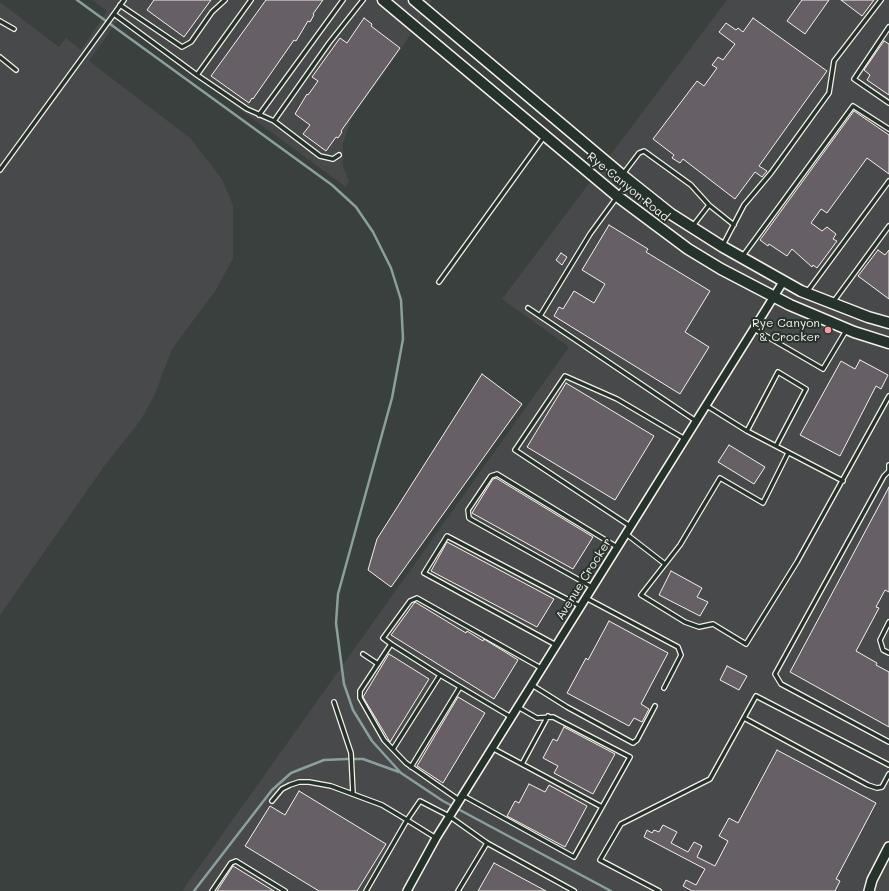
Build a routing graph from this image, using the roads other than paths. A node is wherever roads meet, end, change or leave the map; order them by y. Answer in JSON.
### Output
{"nodes":[{"id":1,"x":123,"y":0,"type":"edge"},
{"id":2,"x":225,"y":0,"type":"edge"},
{"id":3,"x":251,"y":0,"type":"edge"},
{"id":4,"x":343,"y":0,"type":"edge"},
{"id":5,"x":363,"y":0,"type":"edge"},
{"id":6,"x":383,"y":0,"type":"edge"},
{"id":7,"x":414,"y":0,"type":"edge"},
{"id":8,"x":880,"y":0,"type":"edge"},
{"id":9,"x":120,"y":5,"type":"junction"},
{"id":10,"x":114,"y":14,"type":"junction"},
{"id":11,"x":0,"y":21,"type":"edge"},
{"id":12,"x":889,"y":27,"type":"edge"},
{"id":13,"x":14,"y":30,"type":"dead end"},
{"id":14,"x":0,"y":57,"type":"edge"},
{"id":15,"x":16,"y":70,"type":"dead end"},
{"id":16,"x":198,"y":75,"type":"junction"},
{"id":17,"x":889,"y":103,"type":"edge"},
{"id":18,"x":259,"y":115,"type":"junction"},
{"id":19,"x":274,"y":121,"type":"junction"},
{"id":20,"x":889,"y":129,"type":"edge"},
{"id":21,"x":545,"y":136,"type":"junction"},
{"id":22,"x":339,"y":155,"type":"dead end"},
{"id":23,"x":0,"y":170,"type":"edge"},
{"id":24,"x":626,"y":178,"type":"junction"},
{"id":25,"x":889,"y":181,"type":"edge"},
{"id":26,"x":617,"y":196,"type":"junction"},
{"id":27,"x":709,"y":205,"type":"junction"},
{"id":28,"x":734,"y":225,"type":"junction"},
{"id":29,"x":889,"y":226,"type":"edge"},
{"id":30,"x":692,"y":228,"type":"junction"},
{"id":31,"x":723,"y":247,"type":"junction"},
{"id":32,"x":741,"y":258,"type":"junction"},
{"id":33,"x":439,"y":282,"type":"dead end"},
{"id":34,"x":783,"y":282,"type":"junction"},
{"id":35,"x":806,"y":293,"type":"junction"},
{"id":36,"x":774,"y":297,"type":"junction"},
{"id":37,"x":832,"y":304,"type":"junction"},
{"id":38,"x":528,"y":308,"type":"dead end"},
{"id":39,"x":540,"y":316,"type":"junction"},
{"id":40,"x":889,"y":323,"type":"edge"},
{"id":41,"x":754,"y":329,"type":"junction"},
{"id":42,"x":847,"y":329,"type":"junction"},
{"id":43,"x":889,"y":343,"type":"edge"},
{"id":44,"x":889,"y":396,"type":"edge"},
{"id":45,"x":707,"y":406,"type":"junction"},
{"id":46,"x":697,"y":422,"type":"junction"},
{"id":47,"x":747,"y":431,"type":"junction"},
{"id":48,"x":685,"y":440,"type":"junction"},
{"id":49,"x":776,"y":446,"type":"junction"},
{"id":50,"x":788,"y":453,"type":"junction"},
{"id":51,"x":889,"y":465,"type":"edge"},
{"id":52,"x":889,"y":471,"type":"edge"},
{"id":53,"x":843,"y":481,"type":"junction"},
{"id":54,"x":630,"y":526,"type":"junction"},
{"id":55,"x":625,"y":533,"type":"junction"},
{"id":56,"x":617,"y":547,"type":"junction"},
{"id":57,"x":665,"y":564,"type":"junction"},
{"id":58,"x":592,"y":586,"type":"junction"},
{"id":59,"x":585,"y":598,"type":"junction"},
{"id":60,"x":580,"y":606,"type":"junction"},
{"id":61,"x":889,"y":622,"type":"edge"},
{"id":62,"x":391,"y":644,"type":"junction"},
{"id":63,"x":556,"y":645,"type":"junction"},
{"id":64,"x":889,"y":653,"type":"edge"},
{"id":65,"x":363,"y":654,"type":"dead end"},
{"id":66,"x":378,"y":664,"type":"junction"},
{"id":67,"x":541,"y":668,"type":"junction"},
{"id":68,"x":440,"y":675,"type":"junction"},
{"id":69,"x":531,"y":684,"type":"junction"},
{"id":70,"x":460,"y":687,"type":"junction"},
{"id":71,"x":664,"y":688,"type":"dead end"},
{"id":72,"x":334,"y":702,"type":"dead end"},
{"id":73,"x":654,"y":706,"type":"dead end"},
{"id":74,"x":517,"y":707,"type":"junction"},
{"id":75,"x":548,"y":716,"type":"junction"},
{"id":76,"x":511,"y":717,"type":"junction"},
{"id":77,"x":744,"y":718,"type":"junction"},
{"id":78,"x":889,"y":742,"type":"edge"},
{"id":79,"x":492,"y":747,"type":"junction"},
{"id":80,"x":393,"y":749,"type":"junction"},
{"id":81,"x":522,"y":764,"type":"junction"},
{"id":82,"x":411,"y":766,"type":"junction"},
{"id":83,"x":889,"y":766,"type":"edge"},
{"id":84,"x":889,"y":774,"type":"edge"},
{"id":85,"x":353,"y":794,"type":"junction"},
{"id":86,"x":461,"y":798,"type":"junction"},
{"id":87,"x":272,"y":801,"type":"dead end"},
{"id":88,"x":602,"y":807,"type":"junction"},
{"id":89,"x":449,"y":816,"type":"junction"},
{"id":90,"x":407,"y":820,"type":"junction"},
{"id":91,"x":436,"y":838,"type":"junction"},
{"id":92,"x":487,"y":843,"type":"junction"},
{"id":93,"x":889,"y":847,"type":"edge"},
{"id":94,"x":212,"y":891,"type":"edge"},
{"id":95,"x":285,"y":891,"type":"edge"},
{"id":96,"x":366,"y":891,"type":"edge"},
{"id":97,"x":407,"y":891,"type":"edge"},
{"id":98,"x":458,"y":891,"type":"edge"},
{"id":99,"x":574,"y":891,"type":"edge"},
{"id":100,"x":660,"y":891,"type":"edge"},
{"id":101,"x":869,"y":891,"type":"edge"}],
"edges":[{"from":1,"to":9,"type":"lane"},
{"from":2,"to":9,"type":"lane"},
{"from":3,"to":16,"type":"lane"},
{"from":4,"to":18,"type":"lane"},
{"from":5,"to":19,"type":"lane"},
{"from":6,"to":21,"type":"main road","name":"Rye Canyon Road"},
{"from":7,"to":24,"type":"main road","name":"Rye Canyon Road"},
{"from":8,"to":28,"type":"lane"},
{"from":9,"to":10,"type":"lane"},
{"from":10,"to":16,"type":"lane"},
{"from":10,"to":23,"type":"lane"},
{"from":11,"to":13,"type":"lane"},
{"from":12,"to":17,"type":"lane"},
{"from":14,"to":15,"type":"lane"},
{"from":16,"to":18,"type":"lane"},
{"from":18,"to":19,"type":"lane"},
{"from":19,"to":22,"type":"lane"},
{"from":20,"to":32,"type":"lane"},
{"from":21,"to":26,"type":"main road","name":"Rye Canyon Road"},
{"from":21,"to":33,"type":"lane"},
{"from":24,"to":26,"type":"lane"},
{"from":24,"to":27,"type":"lane"},
{"from":24,"to":30,"type":"main road","name":"Rye Canyon Road"},
{"from":25,"to":35,"type":"lane"},
{"from":26,"to":36,"type":"main road","name":"Rye Canyon Road"},
{"from":26,"to":39,"type":"lane"},
{"from":27,"to":28,"type":"lane"},
{"from":27,"to":30,"type":"lane"},
{"from":28,"to":31,"type":"lane"},
{"from":29,"to":37,"type":"lane"},
{"from":30,"to":31,"type":"main road","name":"Rye Canyon Road"},
{"from":31,"to":32,"type":"main road","name":"Rye Canyon Road"},
{"from":32,"to":34,"type":"main road","name":"Rye Canyon Road"},
{"from":34,"to":35,"type":"main road","name":"Rye Canyon Road"},
{"from":34,"to":36,"type":"street","name":"Avenue Crocker"},
{"from":35,"to":37,"type":"main road","name":"Rye Canyon Road"},
{"from":36,"to":41,"type":"street","name":"Avenue Crocker"},
{"from":36,"to":42,"type":"main road","name":"Rye Canyon Road"},
{"from":37,"to":40,"type":"main road","name":"Rye Canyon Road"},
{"from":38,"to":39,"type":"lane"},
{"from":39,"to":46,"type":"lane"},
{"from":41,"to":42,"type":"lane"},
{"from":41,"to":45,"type":"street","name":"Avenue Crocker"},
{"from":42,"to":43,"type":"main road","name":"Rye Canyon Road"},
{"from":44,"to":53,"type":"lane"},
{"from":45,"to":46,"type":"street","name":"Avenue Crocker"},
{"from":45,"to":47,"type":"lane"},
{"from":46,"to":48,"type":"street","name":"Avenue Crocker"},
{"from":47,"to":49,"type":"lane"},
{"from":47,"to":49,"type":"lane"},
{"from":48,"to":54,"type":"street","name":"Avenue Crocker"},
{"from":48,"to":54,"type":"lane"},
{"from":49,"to":50,"type":"lane"},
{"from":50,"to":53,"type":"lane"},
{"from":50,"to":57,"type":"lane"},
{"from":51,"to":52,"type":"lane"},
{"from":52,"to":78,"type":"lane"},
{"from":53,"to":57,"type":"lane"},
{"from":54,"to":55,"type":"street","name":"Avenue Crocker"},
{"from":55,"to":56,"type":"street","name":"Avenue Crocker"},
{"from":55,"to":57,"type":"lane"},
{"from":56,"to":58,"type":"street","name":"Avenue Crocker"},
{"from":56,"to":58,"type":"lane"},
{"from":58,"to":59,"type":"street","name":"Avenue Crocker"},
{"from":59,"to":60,"type":"street","name":"Avenue Crocker"},
{"from":59,"to":71,"type":"lane"},
{"from":60,"to":63,"type":"street","name":"Avenue Crocker"},
{"from":60,"to":63,"type":"lane"},
{"from":61,"to":64,"type":"lane"},
{"from":62,"to":66,"type":"lane"},
{"from":62,"to":67,"type":"lane"},
{"from":62,"to":68,"type":"lane"},
{"from":63,"to":67,"type":"street","name":"Avenue Crocker"},
{"from":65,"to":66,"type":"lane"},
{"from":66,"to":80,"type":"lane"},
{"from":67,"to":69,"type":"street","name":"Avenue Crocker"},
{"from":68,"to":70,"type":"lane"},
{"from":68,"to":80,"type":"lane"},
{"from":69,"to":73,"type":"lane"},
{"from":69,"to":74,"type":"street","name":"Avenue Crocker"},
{"from":70,"to":76,"type":"lane"},
{"from":70,"to":82,"type":"lane"},
{"from":72,"to":85,"type":"lane"},
{"from":74,"to":75,"type":"lane"},
{"from":74,"to":76,"type":"street","name":"Avenue Crocker"},
{"from":75,"to":81,"type":"lane"},
{"from":75,"to":88,"type":"lane"},
{"from":76,"to":79,"type":"street","name":"Avenue Crocker"},
{"from":77,"to":83,"type":"lane"},
{"from":77,"to":84,"type":"lane"},
{"from":77,"to":100,"type":"lane"},
{"from":79,"to":81,"type":"lane"},
{"from":79,"to":86,"type":"street","name":"Avenue Crocker"},
{"from":80,"to":82,"type":"lane"},
{"from":81,"to":88,"type":"lane"},
{"from":82,"to":86,"type":"lane"},
{"from":85,"to":87,"type":"lane"},
{"from":85,"to":90,"type":"lane"},
{"from":86,"to":88,"type":"lane"},
{"from":86,"to":89,"type":"street","name":"Avenue Crocker"},
{"from":89,"to":90,"type":"lane"},
{"from":89,"to":91,"type":"street","name":"Avenue Crocker"},
{"from":89,"to":92,"type":"lane"},
{"from":90,"to":91,"type":"lane"},
{"from":90,"to":96,"type":"lane"},
{"from":91,"to":97,"type":"street","name":"Avenue Crocker"},
{"from":92,"to":98,"type":"lane"},
{"from":92,"to":99,"type":"lane"},
{"from":93,"to":101,"type":"street"},
{"from":94,"to":95,"type":"lane"}]}
